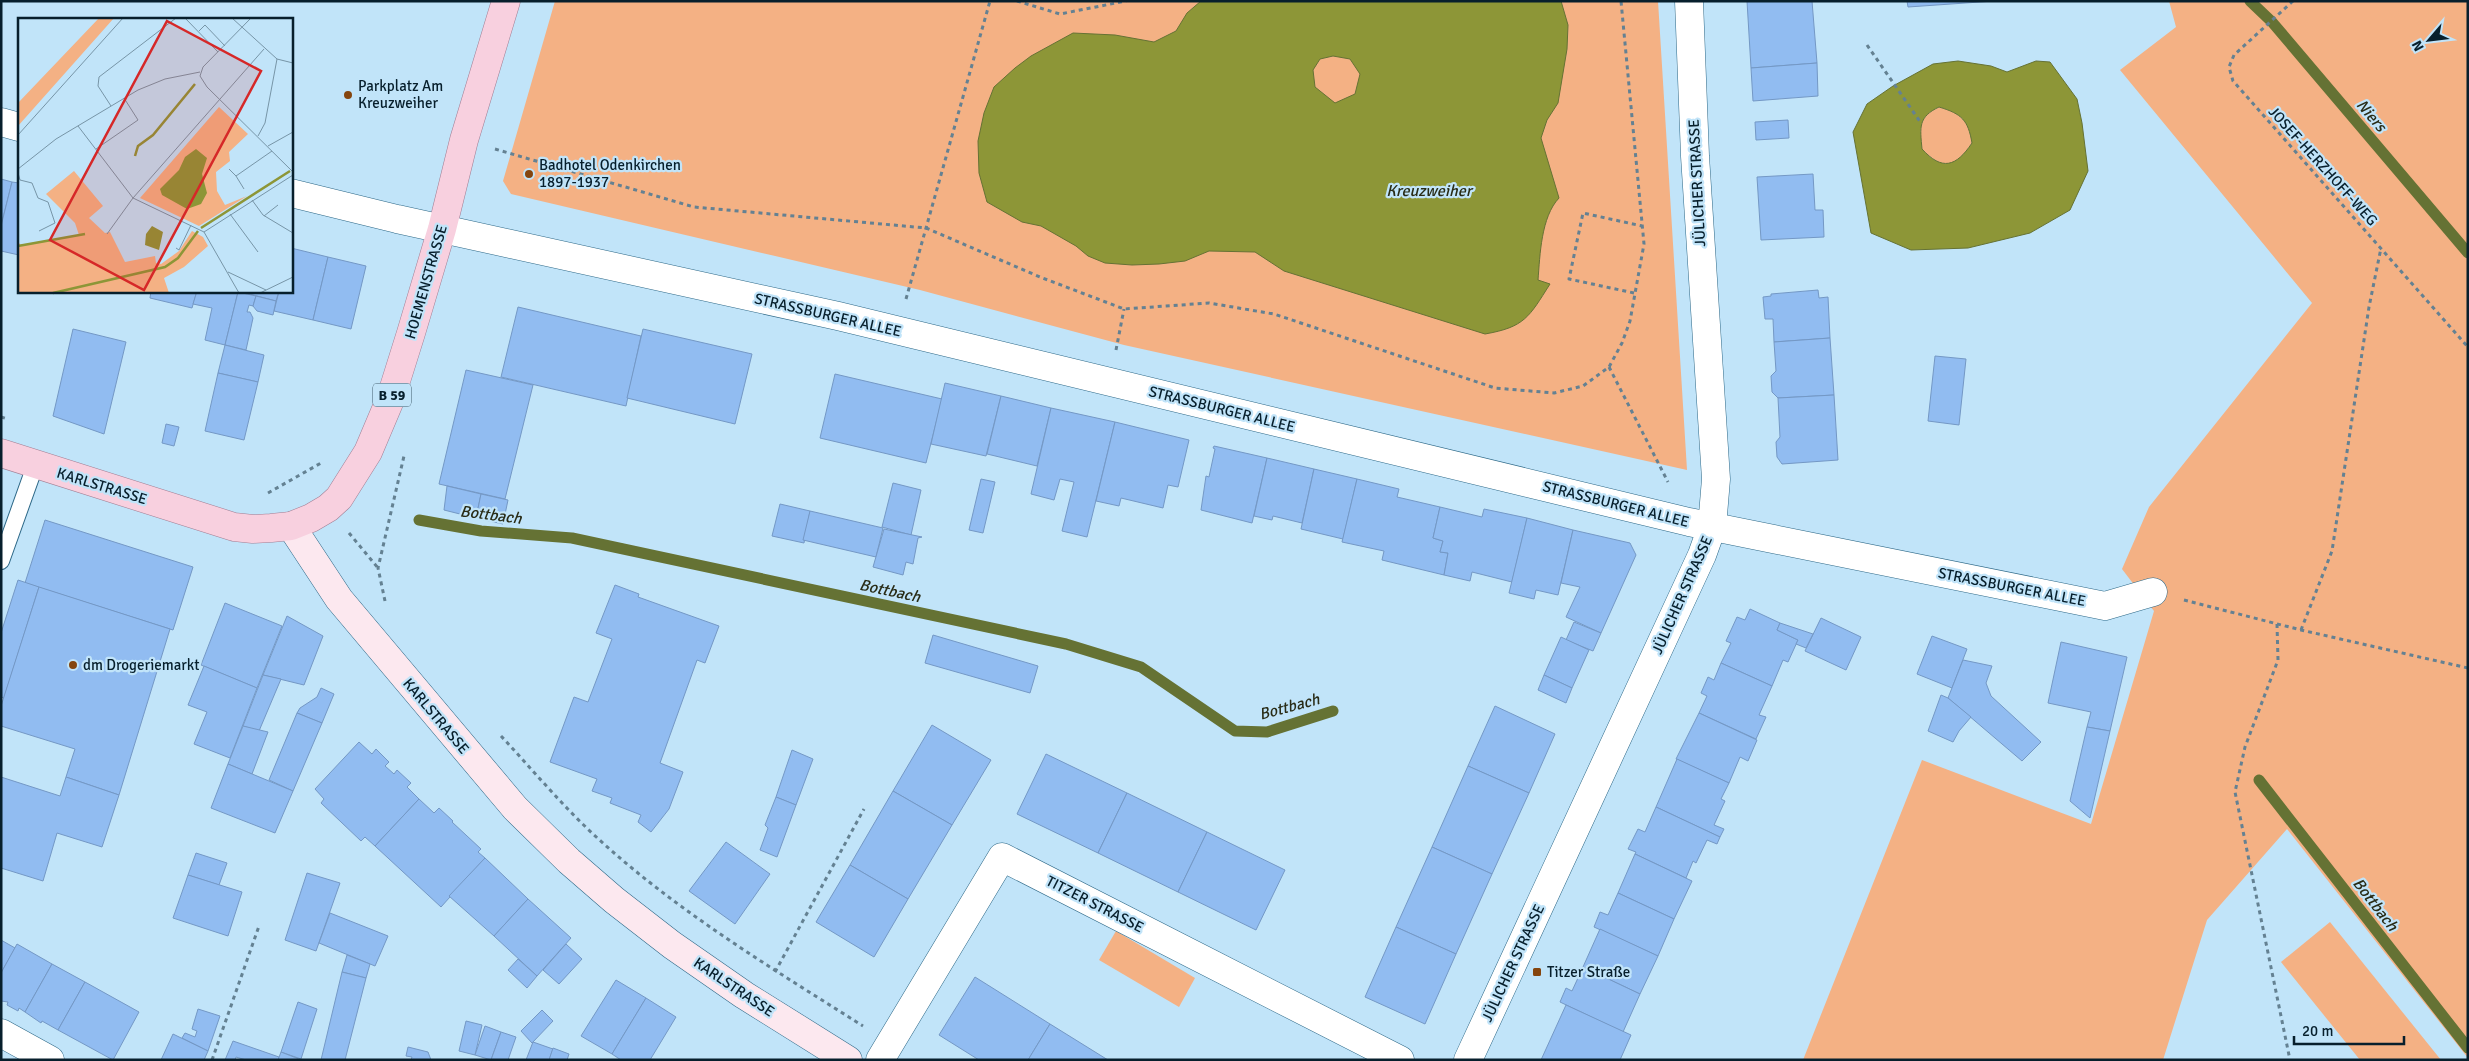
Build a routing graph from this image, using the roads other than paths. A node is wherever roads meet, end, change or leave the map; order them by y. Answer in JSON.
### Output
{"nodes":[{"id":1,"x":506,"y":1,"type":"edge"},
{"id":2,"x":1689,"y":1,"type":"edge"},
{"id":3,"x":1,"y":122,"type":"edge"},
{"id":4,"x":18,"y":127,"type":"edge"},
{"id":5,"x":292,"y":193,"type":"edge"},
{"id":6,"x":442,"y":229,"type":"junction"},
{"id":7,"x":1,"y":453,"type":"edge"},
{"id":8,"x":35,"y":466,"type":"junction"},
{"id":9,"x":1701,"y":525,"type":"junction"},
{"id":10,"x":291,"y":526,"type":"junction"},
{"id":11,"x":1,"y":561,"type":"edge"},
{"id":12,"x":2154,"y":592,"type":"road end"},
{"id":13,"x":1,"y":1033,"type":"edge"},
{"id":14,"x":885,"y":1051,"type":"edge"},
{"id":15,"x":50,"y":1060,"type":"edge"},
{"id":16,"x":848,"y":1060,"type":"edge"},
{"id":17,"x":1400,"y":1060,"type":"edge"},
{"id":18,"x":1468,"y":1060,"type":"edge"}],
"edges":[{"from":1,"to":6,"type":"main road","name":"HOEMENSTRASSE","number":"B 59"},
{"from":2,"to":9,"type":"street","name":"JÜLICHER STRASSE"},
{"from":3,"to":4,"type":"street"},
{"from":5,"to":6,"type":"street","name":"STRASSBURGER ALLEE"},
{"from":6,"to":9,"type":"street","name":"STRASSBURGER ALLEE"},
{"from":6,"to":10,"type":"main road","name":"HOEMENSTRASSE","number":"B 59"},
{"from":7,"to":8,"type":"main road","name":"KARLSTRASSE","number":"B 59"},
{"from":8,"to":10,"type":"main road","name":"KARLSTRASSE","number":"B 59"},
{"from":8,"to":11,"type":"lane"},
{"from":9,"to":12,"type":"street","name":"STRASSBURGER ALLEE"},
{"from":9,"to":18,"type":"street","name":"JÜLICHER STRASSE"},
{"from":10,"to":16,"type":"street","name":"KARLSTRASSE"},
{"from":13,"to":15,"type":"street"},
{"from":14,"to":17,"type":"street","name":"TITZER STRASSE"}]}
